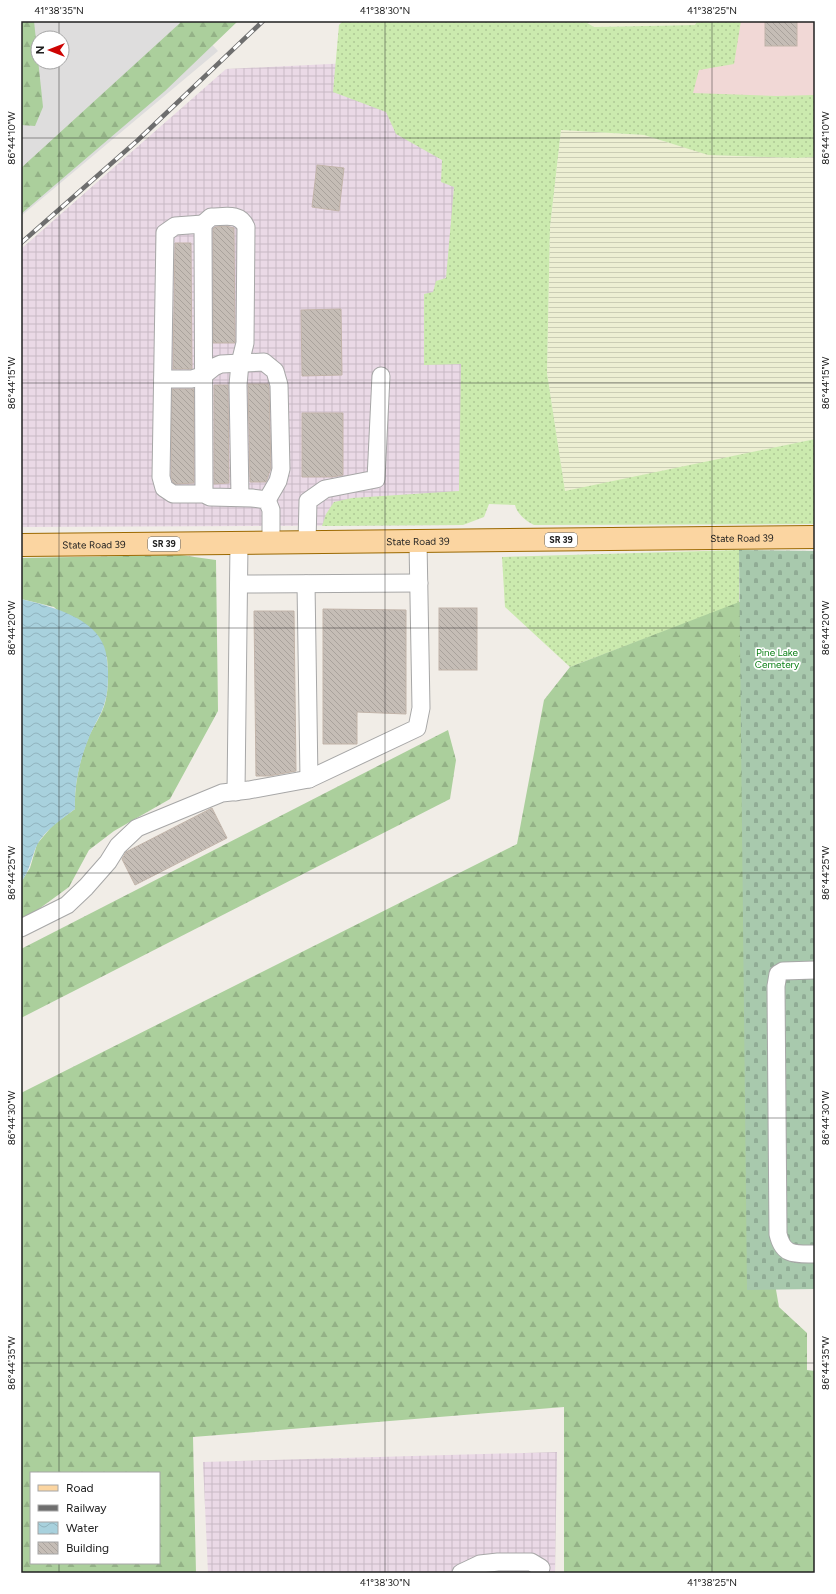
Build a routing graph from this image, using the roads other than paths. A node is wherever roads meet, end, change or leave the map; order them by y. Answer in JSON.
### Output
{"nodes":[{"id":1,"x":203,"y":224,"type":"junction"},
{"id":2,"x":240,"y":363,"type":"junction"},
{"id":3,"x":204,"y":375,"type":"junction"},
{"id":4,"x":381,"y":376,"type":"dead end"},
{"id":5,"x":163,"y":379,"type":"junction"},
{"id":6,"x":204,"y":494,"type":"junction"},
{"id":7,"x":240,"y":497,"type":"junction"},
{"id":8,"x":267,"y":500,"type":"junction"},
{"id":9,"x":815,"y":537,"type":"edge"},
{"id":10,"x":418,"y":542,"type":"junction"},
{"id":11,"x":272,"y":543,"type":"junction"},
{"id":12,"x":307,"y":543,"type":"junction"},
{"id":13,"x":239,"y":544,"type":"junction"},
{"id":14,"x":21,"y":545,"type":"edge"},
{"id":15,"x":419,"y":583,"type":"junction"},
{"id":16,"x":239,"y":584,"type":"junction"},
{"id":17,"x":306,"y":584,"type":"junction"},
{"id":18,"x":309,"y":779,"type":"junction"},
{"id":19,"x":236,"y":792,"type":"junction"},
{"id":20,"x":21,"y":928,"type":"edge"},
{"id":21,"x":815,"y":970,"type":"edge"},
{"id":22,"x":815,"y":1254,"type":"edge"},
{"id":23,"x":541,"y":1568,"type":"dead end"},
{"id":24,"x":461,"y":1573,"type":"edge"}],
"edges":[{"from":1,"to":2,"type":"lane"},
{"from":1,"to":3,"type":"lane"},
{"from":1,"to":5,"type":"lane"},
{"from":2,"to":3,"type":"lane"},
{"from":2,"to":7,"type":"lane"},
{"from":2,"to":8,"type":"lane"},
{"from":3,"to":5,"type":"lane"},
{"from":3,"to":6,"type":"lane"},
{"from":4,"to":12,"type":"lane"},
{"from":5,"to":6,"type":"lane"},
{"from":6,"to":7,"type":"lane"},
{"from":7,"to":8,"type":"lane"},
{"from":8,"to":11,"type":"lane"},
{"from":9,"to":10,"type":"main road","name":"State Road 39","number":"SR 39"},
{"from":10,"to":12,"type":"main road","name":"State Road 39","number":"SR 39"},
{"from":10,"to":15,"type":"lane"},
{"from":11,"to":12,"type":"main road","name":"State Road 39","number":"SR 39"},
{"from":11,"to":13,"type":"main road","name":"State Road 39","number":"SR 39"},
{"from":13,"to":14,"type":"main road","name":"State Road 39","number":"SR 39"},
{"from":13,"to":16,"type":"lane"},
{"from":15,"to":17,"type":"lane"},
{"from":15,"to":18,"type":"lane"},
{"from":16,"to":17,"type":"lane"},
{"from":16,"to":19,"type":"lane"},
{"from":17,"to":18,"type":"lane"},
{"from":18,"to":19,"type":"lane"},
{"from":19,"to":20,"type":"lane"},
{"from":21,"to":22,"type":"lane"},
{"from":23,"to":24,"type":"lane"}]}
